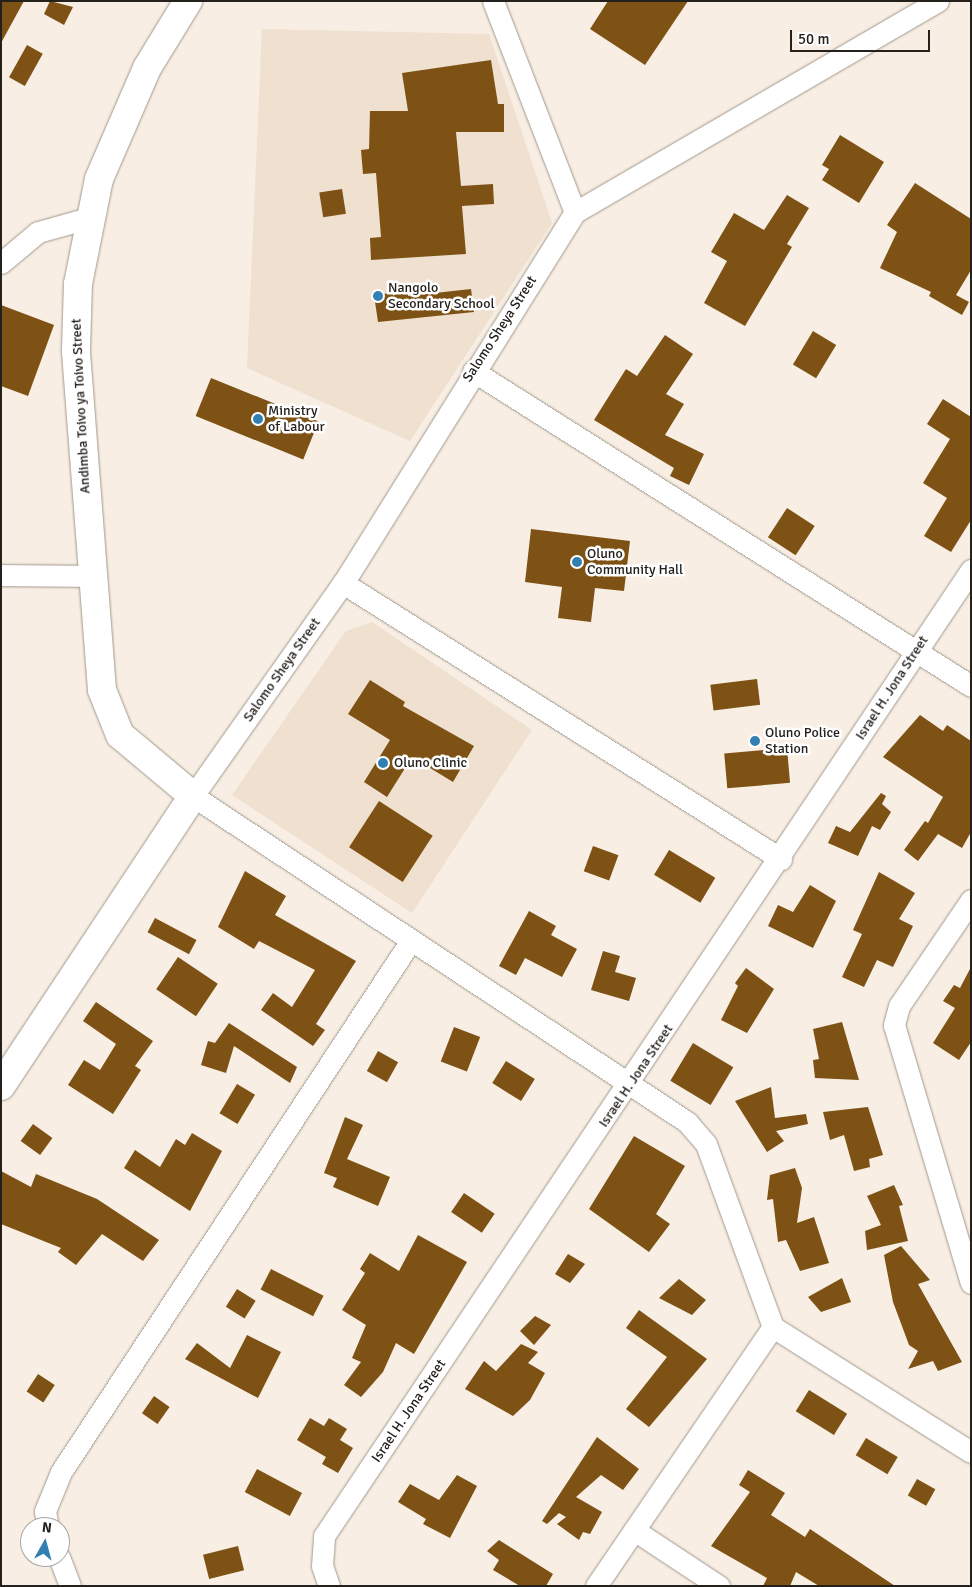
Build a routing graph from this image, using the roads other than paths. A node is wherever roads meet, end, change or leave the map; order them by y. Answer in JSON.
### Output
{"nodes":[{"id":1,"x":188,"y":1,"type":"edge"},
{"id":2,"x":493,"y":1,"type":"edge"},
{"id":3,"x":938,"y":1,"type":"edge"},
{"id":4,"x":575,"y":212,"type":"junction"},
{"id":5,"x":88,"y":218,"type":"junction"},
{"id":6,"x":1,"y":263,"type":"edge"},
{"id":7,"x":473,"y":371,"type":"junction"},
{"id":8,"x":971,"y":570,"type":"edge"},
{"id":9,"x":1,"y":575,"type":"edge"},
{"id":10,"x":90,"y":576,"type":"junction"},
{"id":11,"x":343,"y":583,"type":"junction"},
{"id":12,"x":915,"y":652,"type":"junction"},
{"id":13,"x":971,"y":686,"type":"edge"},
{"id":14,"x":193,"y":796,"type":"junction"},
{"id":15,"x":781,"y":858,"type":"junction"},
{"id":16,"x":971,"y":900,"type":"edge"},
{"id":17,"x":410,"y":942,"type":"junction"},
{"id":18,"x":631,"y":1083,"type":"junction"},
{"id":19,"x":1,"y":1086,"type":"edge"},
{"id":20,"x":971,"y":1283,"type":"edge"},
{"id":21,"x":773,"y":1327,"type":"junction"},
{"id":22,"x":969,"y":1445,"type":"edge"},
{"id":23,"x":46,"y":1517,"type":"edge"},
{"id":24,"x":634,"y":1530,"type":"junction"},
{"id":25,"x":63,"y":1567,"type":"edge"},
{"id":26,"x":70,"y":1586,"type":"edge"},
{"id":27,"x":329,"y":1586,"type":"edge"},
{"id":28,"x":596,"y":1586,"type":"edge"},
{"id":29,"x":718,"y":1586,"type":"edge"}],
"edges":[{"from":1,"to":5,"type":"street","name":"Andimba Toivo ya Toivo Street"},
{"from":2,"to":4,"type":"street"},
{"from":3,"to":4,"type":"street","name":"Salomo Sheya Street"},
{"from":4,"to":7,"type":"street","name":"Salomo Sheya Street"},
{"from":5,"to":6,"type":"street"},
{"from":5,"to":10,"type":"street","name":"Andimba Toivo ya Toivo Street"},
{"from":7,"to":11,"type":"street","name":"Salomo Sheya Street"},
{"from":7,"to":12,"type":"street"},
{"from":8,"to":12,"type":"street","name":"Israel H. Jona Street"},
{"from":9,"to":10,"type":"street"},
{"from":10,"to":14,"type":"street","name":"Andimba Toivo ya Toivo Street"},
{"from":11,"to":14,"type":"street","name":"Salomo Sheya Street"},
{"from":11,"to":15,"type":"street"},
{"from":12,"to":13,"type":"street"},
{"from":12,"to":15,"type":"street","name":"Israel H. Jona Street"},
{"from":14,"to":17,"type":"street"},
{"from":14,"to":19,"type":"street"},
{"from":15,"to":18,"type":"street","name":"Israel H. Jona Street"},
{"from":16,"to":20,"type":"street"},
{"from":17,"to":18,"type":"street"},
{"from":17,"to":23,"type":"street"},
{"from":18,"to":21,"type":"street"},
{"from":18,"to":27,"type":"street","name":"Israel H. Jona Street"},
{"from":21,"to":22,"type":"street"},
{"from":21,"to":24,"type":"street"},
{"from":24,"to":28,"type":"street"},
{"from":24,"to":29,"type":"street"},
{"from":25,"to":26,"type":"street"}]}
